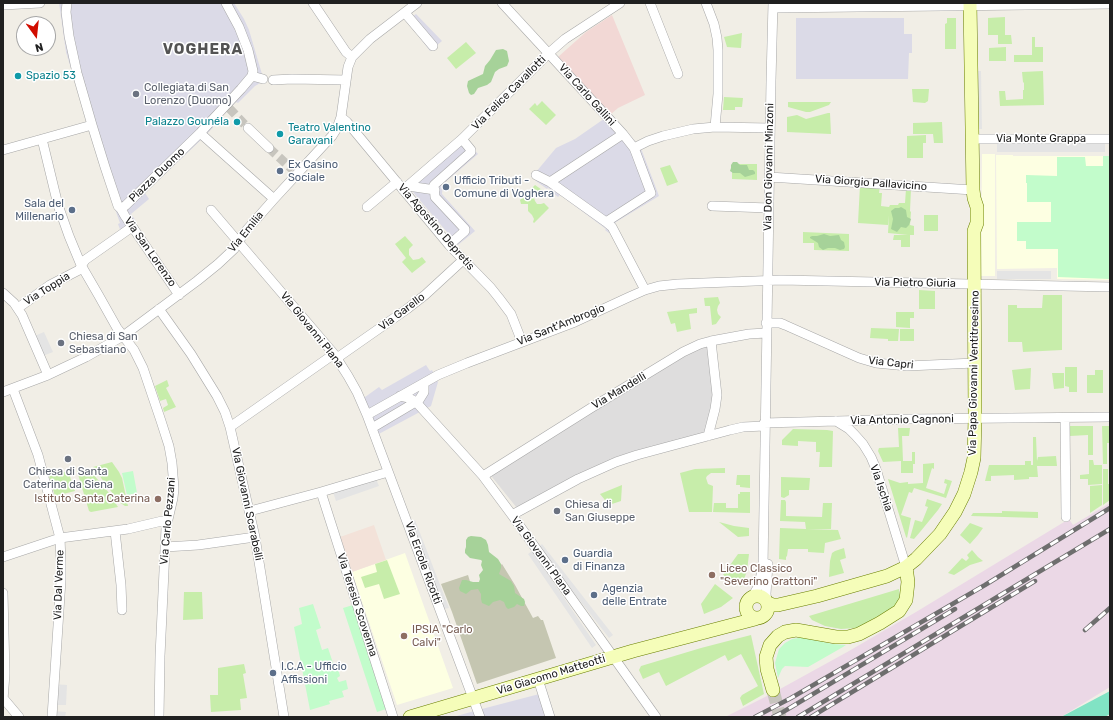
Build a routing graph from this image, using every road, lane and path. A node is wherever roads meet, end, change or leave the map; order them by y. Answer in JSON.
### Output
{"nodes":[{"id":1,"x":40,"y":3,"type":"edge"},
{"id":2,"x":67,"y":3,"type":"edge"},
{"id":3,"x":226,"y":3,"type":"edge"},
{"id":4,"x":313,"y":3,"type":"edge"},
{"id":5,"x":417,"y":3,"type":"edge"},
{"id":6,"x":502,"y":3,"type":"edge"},
{"id":7,"x":620,"y":3,"type":"edge"},
{"id":8,"x":650,"y":3,"type":"edge"},
{"id":9,"x":706,"y":3,"type":"edge"},
{"id":10,"x":7,"y":4,"type":"edge"},
{"id":11,"x":970,"y":4,"type":"edge"},
{"id":12,"x":1065,"y":4,"type":"edge"},
{"id":13,"x":1110,"y":4,"type":"edge"},
{"id":14,"x":773,"y":5,"type":"edge"},
{"id":15,"x":405,"y":12,"type":"junction"},
{"id":16,"x":433,"y":46,"type":"dead end"},
{"id":17,"x":549,"y":53,"type":"junction"},
{"id":18,"x":352,"y":57,"type":"junction"},
{"id":19,"x":678,"y":74,"type":"dead end"},
{"id":20,"x":252,"y":76,"type":"junction"},
{"id":21,"x":263,"y":79,"type":"dead end"},
{"id":22,"x":273,"y":80,"type":"dead end"},
{"id":23,"x":346,"y":80,"type":"junction"},
{"id":24,"x":342,"y":117,"type":"junction"},
{"id":25,"x":92,"y":125,"type":"junction"},
{"id":26,"x":715,"y":126,"type":"junction"},
{"id":27,"x":248,"y":128,"type":"tunnel mouth"},
{"id":28,"x":770,"y":128,"type":"junction"},
{"id":29,"x":200,"y":133,"type":"junction"},
{"id":30,"x":623,"y":134,"type":"junction"},
{"id":31,"x":42,"y":139,"type":"junction"},
{"id":32,"x":462,"y":139,"type":"junction"},
{"id":33,"x":972,"y":139,"type":"junction"},
{"id":34,"x":1110,"y":139,"type":"edge"},
{"id":35,"x":269,"y":148,"type":"tunnel mouth"},
{"id":36,"x":634,"y":148,"type":"junction"},
{"id":37,"x":3,"y":150,"type":"edge"},
{"id":38,"x":536,"y":175,"type":"dead end"},
{"id":39,"x":769,"y":177,"type":"junction"},
{"id":40,"x":550,"y":182,"type":"junction"},
{"id":41,"x":403,"y":186,"type":"junction"},
{"id":42,"x":435,"y":190,"type":"junction"},
{"id":43,"x":973,"y":194,"type":"junction"},
{"id":44,"x":274,"y":199,"type":"junction"},
{"id":45,"x":712,"y":206,"type":"dead end"},
{"id":46,"x":366,"y":207,"type":"dead end"},
{"id":47,"x":769,"y":208,"type":"junction"},
{"id":48,"x":121,"y":209,"type":"junction"},
{"id":49,"x":211,"y":210,"type":"dead end"},
{"id":50,"x":606,"y":222,"type":"junction"},
{"id":51,"x":132,"y":227,"type":"junction"},
{"id":52,"x":239,"y":242,"type":"junction"},
{"id":53,"x":449,"y":245,"type":"junction"},
{"id":54,"x":463,"y":260,"type":"junction"},
{"id":55,"x":81,"y":265,"type":"junction"},
{"id":56,"x":767,"y":279,"type":"junction"},
{"id":57,"x":975,"y":284,"type":"junction"},
{"id":58,"x":1110,"y":287,"type":"edge"},
{"id":59,"x":645,"y":290,"type":"junction"},
{"id":60,"x":3,"y":293,"type":"edge"},
{"id":61,"x":179,"y":294,"type":"junction"},
{"id":62,"x":18,"y":308,"type":"junction"},
{"id":63,"x":159,"y":310,"type":"junction"},
{"id":64,"x":766,"y":323,"type":"junction"},
{"id":65,"x":766,"y":333,"type":"junction"},
{"id":66,"x":123,"y":336,"type":"junction"},
{"id":67,"x":711,"y":341,"type":"junction"},
{"id":68,"x":522,"y":342,"type":"junction"},
{"id":69,"x":335,"y":356,"type":"junction"},
{"id":70,"x":975,"y":363,"type":"junction"},
{"id":71,"x":48,"y":375,"type":"junction"},
{"id":72,"x":424,"y":382,"type":"junction"},
{"id":73,"x":13,"y":389,"type":"junction"},
{"id":74,"x":3,"y":392,"type":"edge"},
{"id":75,"x":400,"y":396,"type":"junction"},
{"id":76,"x":416,"y":402,"type":"junction"},
{"id":77,"x":367,"y":415,"type":"junction"},
{"id":78,"x":1110,"y":417,"type":"edge"},
{"id":79,"x":976,"y":418,"type":"junction"},
{"id":80,"x":1064,"y":418,"type":"junction"},
{"id":81,"x":836,"y":421,"type":"junction"},
{"id":82,"x":764,"y":424,"type":"junction"},
{"id":83,"x":230,"y":427,"type":"junction"},
{"id":84,"x":372,"y":428,"type":"junction"},
{"id":85,"x":708,"y":436,"type":"junction"},
{"id":86,"x":388,"y":472,"type":"junction"},
{"id":87,"x":483,"y":476,"type":"junction"},
{"id":88,"x":321,"y":492,"type":"junction"},
{"id":89,"x":250,"y":511,"type":"junction"},
{"id":90,"x":512,"y":515,"type":"junction"},
{"id":91,"x":1066,"y":517,"type":"dead end"},
{"id":92,"x":167,"y":522,"type":"junction"},
{"id":93,"x":763,"y":528,"type":"junction"},
{"id":94,"x":115,"y":531,"type":"junction"},
{"id":95,"x":255,"y":537,"type":"junction"},
{"id":96,"x":60,"y":538,"type":"junction"},
{"id":97,"x":165,"y":547,"type":"junction"},
{"id":98,"x":3,"y":557,"type":"edge"},
{"id":99,"x":906,"y":567,"type":"junction"},
{"id":100,"x":3,"y":593,"type":"edge"},
{"id":101,"x":817,"y":596,"type":"junction"},
{"id":102,"x":749,"y":601,"type":"junction"},
{"id":103,"x":767,"y":602,"type":"junction"},
{"id":104,"x":122,"y":610,"type":"dead end"},
{"id":105,"x":760,"y":618,"type":"junction"},
{"id":106,"x":693,"y":635,"type":"junction"},
{"id":107,"x":613,"y":657,"type":"junction"},
{"id":108,"x":538,"y":679,"type":"junction"},
{"id":109,"x":773,"y":690,"type":"tunnel mouth"},
{"id":110,"x":3,"y":699,"type":"edge"},
{"id":111,"x":474,"y":699,"type":"junction"},
{"id":112,"x":19,"y":717,"type":"edge"},
{"id":113,"x":52,"y":717,"type":"edge"},
{"id":114,"x":159,"y":717,"type":"edge"},
{"id":115,"x":284,"y":717,"type":"edge"},
{"id":116,"x":393,"y":717,"type":"edge"},
{"id":117,"x":410,"y":717,"type":"edge"},
{"id":118,"x":480,"y":717,"type":"edge"},
{"id":119,"x":550,"y":717,"type":"edge"},
{"id":120,"x":656,"y":717,"type":"edge"}],
"edges":[{"from":1,"to":10,"type":"street"},
{"from":2,"to":25,"type":"street","name":"Piazza Duomo"},
{"from":3,"to":20,"type":"street"},
{"from":4,"to":18,"type":"street"},
{"from":5,"to":15,"type":"street","name":"Via Emilia"},
{"from":6,"to":17,"type":"street","name":"Via Carlo Gallini"},
{"from":7,"to":17,"type":"street","name":"Via Felice Cavallotti"},
{"from":8,"to":19,"type":"street"},
{"from":9,"to":26,"type":"street"},
{"from":11,"to":12,"type":"street"},
{"from":11,"to":14,"type":"street"},
{"from":11,"to":33,"type":"street","name":"Via Papa Giovanni Ventitreesimo"},
{"from":12,"to":13,"type":"street"},
{"from":14,"to":28,"type":"street","name":"Via Don Giovanni Minzoni"},
{"from":15,"to":16,"type":"street"},
{"from":15,"to":18,"type":"street","name":"Via Emilia"},
{"from":17,"to":30,"type":"street","name":"Via Carlo Gallini"},
{"from":17,"to":32,"type":"street","name":"Via Felice Cavallotti"},
{"from":18,"to":23,"type":"street","name":"Via Emilia"},
{"from":20,"to":21,"type":"street"},
{"from":20,"to":29,"type":"street","name":"Piazza Duomo"},
{"from":22,"to":23,"type":"street"},
{"from":23,"to":24,"type":"street","name":"Via Emilia"},
{"from":24,"to":41,"type":"street","name":"Via Agostino Depretis"},
{"from":24,"to":44,"type":"street","name":"Via Emilia"},
{"from":25,"to":31,"type":"street"},
{"from":25,"to":48,"type":"street","name":"Piazza Duomo"},
{"from":26,"to":28,"type":"street"},
{"from":26,"to":36,"type":"street"},
{"from":27,"to":35,"type":"street"},
{"from":28,"to":39,"type":"street","name":"Via Don Giovanni Minzoni"},
{"from":29,"to":44,"type":"street"},
{"from":29,"to":48,"type":"street","name":"Piazza Duomo"},
{"from":30,"to":36,"type":"street","name":"Via Carlo Gallini"},
{"from":30,"to":40,"type":"street"},
{"from":31,"to":37,"type":"street"},
{"from":31,"to":55,"type":"street","name":"Via Carlo Pezzani"},
{"from":32,"to":41,"type":"street","name":"Via Felice Cavallotti"},
{"from":32,"to":42,"type":"street"},
{"from":33,"to":34,"type":"street","name":"Via Monte Grappa"},
{"from":33,"to":43,"type":"street","name":"Via Papa Giovanni Ventitreesimo"},
{"from":36,"to":50,"type":"street","name":"Via Carlo Gallini"},
{"from":38,"to":40,"type":"street"},
{"from":39,"to":43,"type":"street","name":"Via Giorgio Pallavicino"},
{"from":39,"to":47,"type":"street","name":"Via Don Giovanni Minzoni"},
{"from":40,"to":50,"type":"street"},
{"from":41,"to":42,"type":"street"},
{"from":41,"to":46,"type":"street","name":"Via Felice Cavallotti"},
{"from":41,"to":53,"type":"street","name":"Via Agostino Depretis"},
{"from":42,"to":53,"type":"street"},
{"from":43,"to":57,"type":"street","name":"Via Papa Giovanni Ventitreesimo"},
{"from":44,"to":52,"type":"street","name":"Via Emilia"},
{"from":45,"to":47,"type":"street"},
{"from":47,"to":56,"type":"street","name":"Via Don Giovanni Minzoni"},
{"from":48,"to":51,"type":"street","name":"Via San Lorenzo"},
{"from":49,"to":52,"type":"street","name":"Via Giovanni Plana"},
{"from":50,"to":59,"type":"street"},
{"from":51,"to":55,"type":"street","name":"Via Toppia"},
{"from":51,"to":61,"type":"street","name":"Via San Lorenzo"},
{"from":52,"to":61,"type":"street","name":"Via Emilia"},
{"from":52,"to":69,"type":"street","name":"Via Giovanni Plana"},
{"from":53,"to":54,"type":"street","name":"Via Agostino Depretis"},
{"from":54,"to":68,"type":"street","name":"Via Agostino Depretis"},
{"from":54,"to":69,"type":"street","name":"Via Garello"},
{"from":55,"to":62,"type":"street","name":"Via Toppia"},
{"from":55,"to":66,"type":"street","name":"Via Carlo Pezzani"},
{"from":56,"to":57,"type":"street","name":"Via Pietro Giuria"},
{"from":56,"to":59,"type":"street","name":"Via Sant'Ambrogio"},
{"from":56,"to":64,"type":"street","name":"Via Don Giovanni Minzoni"},
{"from":57,"to":58,"type":"street","name":"Via Pietro Giuria"},
{"from":57,"to":70,"type":"street","name":"Via Papa Giovanni Ventitreesimo"},
{"from":59,"to":68,"type":"street","name":"Via Sant'Ambrogio"},
{"from":60,"to":62,"type":"street"},
{"from":61,"to":63,"type":"street","name":"Via Emilia"},
{"from":62,"to":71,"type":"street"},
{"from":63,"to":66,"type":"street","name":"Via Emilia"},
{"from":63,"to":83,"type":"street","name":"Via Giovanni Scarabelli"},
{"from":64,"to":65,"type":"street","name":"Via Don Giovanni Minzoni"},
{"from":64,"to":70,"type":"street","name":"Via Capri"},
{"from":65,"to":67,"type":"street","name":"Via Mandelli"},
{"from":65,"to":82,"type":"street","name":"Via Don Giovanni Minzoni"},
{"from":66,"to":71,"type":"street","name":"Via Emilia"},
{"from":66,"to":92,"type":"street","name":"Via Carlo Pezzani"},
{"from":67,"to":85,"type":"street"},
{"from":67,"to":87,"type":"street","name":"Via Mandelli"},
{"from":68,"to":72,"type":"street","name":"Via Sant'Ambrogio"},
{"from":69,"to":77,"type":"street","name":"Via Giovanni Plana"},
{"from":69,"to":83,"type":"street","name":"Via Garello"},
{"from":70,"to":79,"type":"street","name":"Via Papa Giovanni Ventitreesimo"},
{"from":71,"to":73,"type":"street","name":"Via Emilia"},
{"from":72,"to":75,"type":"street","name":"Via Sant'Ambrogio"},
{"from":72,"to":76,"type":"street"},
{"from":73,"to":74,"type":"street","name":"Via Emilia"},
{"from":73,"to":96,"type":"street","name":"Via Dal Verme"},
{"from":75,"to":76,"type":"street"},
{"from":75,"to":77,"type":"street","name":"Via Sant'Ambrogio"},
{"from":76,"to":84,"type":"street"},
{"from":76,"to":87,"type":"street","name":"Via Giovanni Plana"},
{"from":77,"to":84,"type":"street","name":"Via Giovanni Plana"},
{"from":78,"to":80,"type":"street","name":"Via Antonio Cagnoni"},
{"from":79,"to":80,"type":"street","name":"Via Antonio Cagnoni"},
{"from":79,"to":81,"type":"street","name":"Via Antonio Cagnoni"},
{"from":79,"to":99,"type":"street","name":"Via Papa Giovanni Ventitreesimo"},
{"from":80,"to":91,"type":"street"},
{"from":81,"to":82,"type":"street","name":"Via Antonio Cagnoni"},
{"from":81,"to":99,"type":"street","name":"Via Ischia"},
{"from":82,"to":85,"type":"street","name":"Via Antonio Cagnoni"},
{"from":82,"to":93,"type":"street","name":"Via Don Giovanni Minzoni"},
{"from":83,"to":89,"type":"street","name":"Via Giovanni Scarabelli"},
{"from":84,"to":86,"type":"street","name":"Via Ercole Ricotti"},
{"from":85,"to":90,"type":"street","name":"Via Antonio Cagnoni"},
{"from":86,"to":88,"type":"street"},
{"from":86,"to":111,"type":"street","name":"Via Ercole Ricotti"},
{"from":87,"to":90,"type":"street","name":"Via Giovanni Plana"},
{"from":88,"to":89,"type":"street"},
{"from":88,"to":116,"type":"street","name":"Via Teresio Scovenna"},
{"from":89,"to":95,"type":"street","name":"Via Giovanni Scarabelli"},
{"from":90,"to":107,"type":"street","name":"Via Giovanni Plana"},
{"from":92,"to":94,"type":"street"},
{"from":92,"to":97,"type":"street","name":"Via Carlo Pezzani"},
{"from":93,"to":102,"type":"street","name":"Via Don Giovanni Minzoni"},
{"from":93,"to":103,"type":"street","name":"Via Don Giovanni Minzoni"},
{"from":94,"to":96,"type":"street"},
{"from":94,"to":104,"type":"street"},
{"from":95,"to":97,"type":"street"},
{"from":95,"to":115,"type":"street","name":"Via Giovanni Scarabelli"},
{"from":96,"to":98,"type":"street"},
{"from":96,"to":113,"type":"street","name":"Via Dal Verme"},
{"from":97,"to":114,"type":"street","name":"Via Carlo Pezzani"},
{"from":99,"to":101,"type":"street","name":"Via Papa Giovanni Ventitreesimo"},
{"from":99,"to":109,"type":"street"},
{"from":100,"to":110,"type":"street"},
{"from":101,"to":103,"type":"street","name":"Via Papa Giovanni Ventitreesimo"},
{"from":101,"to":105,"type":"street","name":"Via Papa Giovanni Ventitreesimo"},
{"from":102,"to":103,"type":"street"},
{"from":102,"to":105,"type":"street"},
{"from":102,"to":106,"type":"street","name":"Via Don Giovanni Minzoni"},
{"from":103,"to":105,"type":"street","name":"Via Don Giovanni Minzoni"},
{"from":105,"to":106,"type":"street"},
{"from":106,"to":107,"type":"street","name":"Via Giacomo Matteotti"},
{"from":107,"to":108,"type":"street","name":"Via Giacomo Matteotti"},
{"from":107,"to":120,"type":"street","name":"Via Giovanni Plana"},
{"from":108,"to":111,"type":"street","name":"Via Giacomo Matteotti"},
{"from":108,"to":119,"type":"street"},
{"from":110,"to":112,"type":"street"},
{"from":111,"to":117,"type":"street","name":"Via Giacomo Matteotti"},
{"from":111,"to":118,"type":"street","name":"Via Ercole Ricotti"}]}
